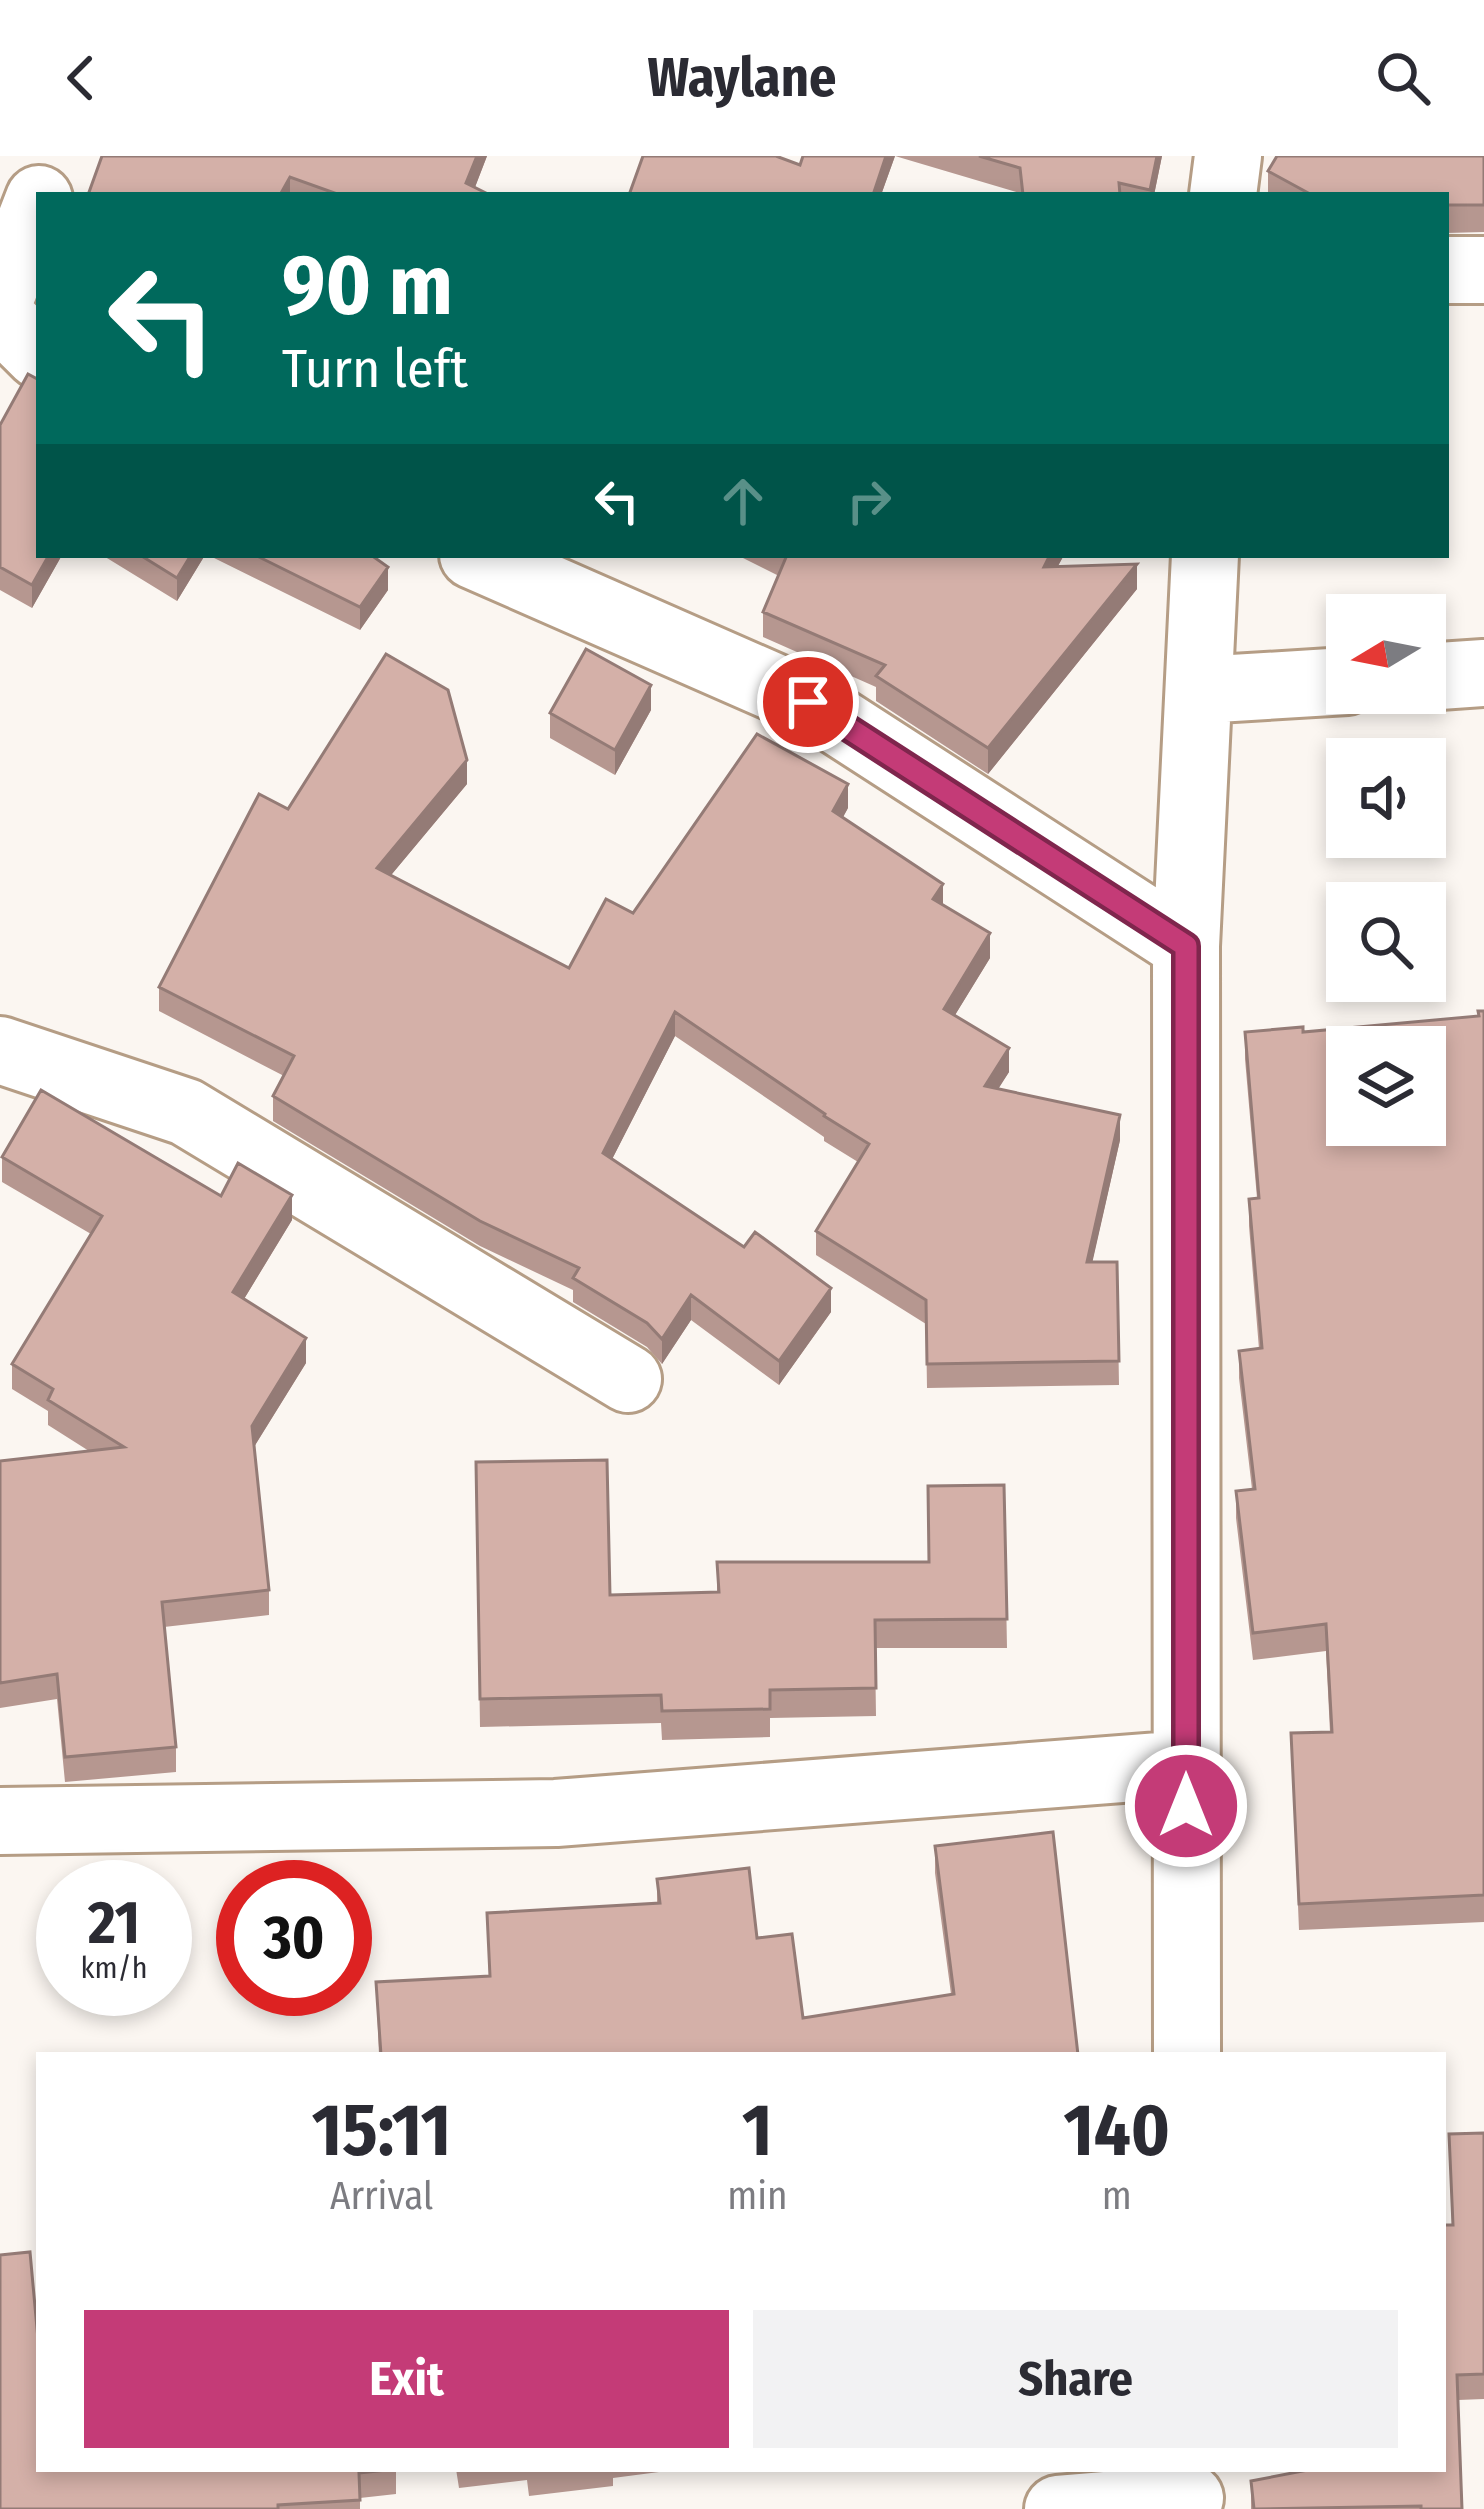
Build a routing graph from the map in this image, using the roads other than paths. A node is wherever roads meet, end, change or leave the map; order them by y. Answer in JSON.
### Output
{"nodes":[{"id":1,"x":56,"y":156,"type":"edge"},
{"id":2,"x":1228,"y":156,"type":"edge"},
{"id":3,"x":42,"y":192,"type":"edge"},
{"id":4,"x":1223,"y":192,"type":"edge"},
{"id":5,"x":36,"y":207,"type":"edge"},
{"id":6,"x":1449,"y":270,"type":"edge"},
{"id":7,"x":1484,"y":270,"type":"edge"},
{"id":8,"x":0,"y":299,"type":"edge"},
{"id":9,"x":0,"y":316,"type":"edge"},
{"id":10,"x":36,"y":352,"type":"edge"},
{"id":11,"x":480,"y":558,"type":"edge"},
{"id":12,"x":1204,"y":558,"type":"edge"},
{"id":13,"x":1484,"y":674,"type":"edge"},
{"id":14,"x":1446,"y":676,"type":"edge"},
{"id":15,"x":1326,"y":682,"type":"edge"},
{"id":16,"x":1200,"y":690,"type":"junction"},
{"id":17,"x":1186,"y":946,"type":"junction"},
{"id":18,"x":0,"y":1050,"type":"edge"},
{"id":19,"x":628,"y":1379,"type":"dead end"},
{"id":20,"x":1186,"y":1764,"type":"junction"},
{"id":21,"x":0,"y":1821,"type":"edge"},
{"id":22,"x":1187,"y":2052,"type":"edge"},
{"id":23,"x":1190,"y":2492,"type":"edge"},
{"id":24,"x":1058,"y":2509,"type":"edge"}],
"edges":[{"from":1,"to":3,"type":"street"},
{"from":2,"to":4,"type":"street"},
{"from":5,"to":8,"type":"street"},
{"from":6,"to":7,"type":"street"},
{"from":9,"to":10,"type":"street"},
{"from":11,"to":17,"type":"street"},
{"from":12,"to":16,"type":"street"},
{"from":13,"to":14,"type":"street"},
{"from":15,"to":16,"type":"street"},
{"from":16,"to":17,"type":"street"},
{"from":17,"to":20,"type":"street"},
{"from":18,"to":19,"type":"street"},
{"from":20,"to":21,"type":"street"},
{"from":20,"to":22,"type":"street"},
{"from":23,"to":24,"type":"street"}]}
